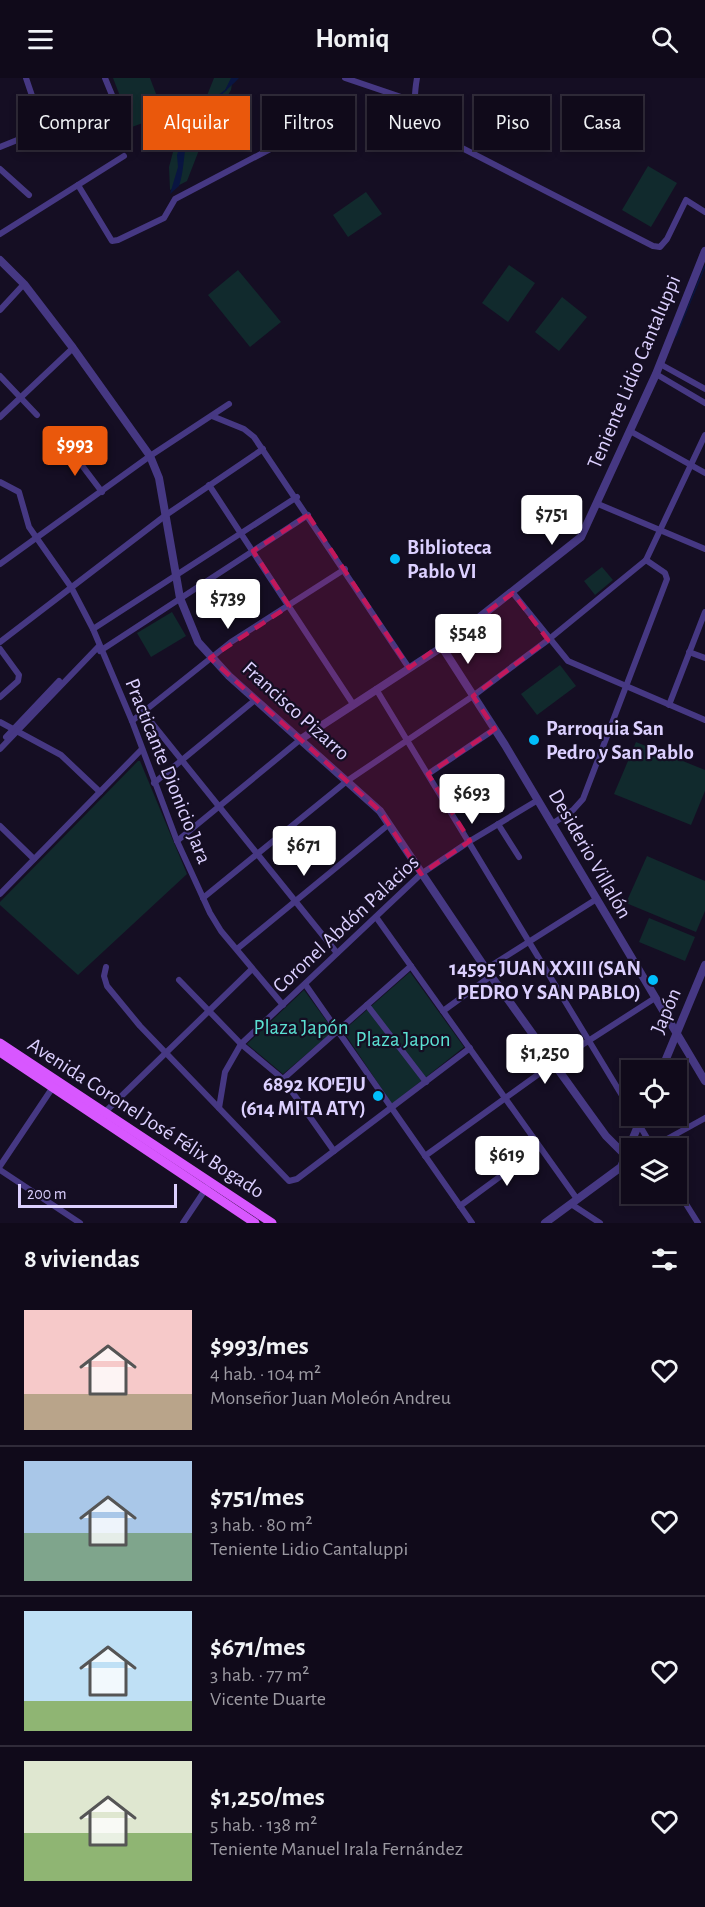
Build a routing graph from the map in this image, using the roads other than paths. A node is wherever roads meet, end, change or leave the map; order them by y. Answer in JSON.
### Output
{"nodes":[{"id":1,"x":26,"y":78,"type":"edge"},
{"id":2,"x":105,"y":78,"type":"edge"},
{"id":3,"x":345,"y":78,"type":"edge"},
{"id":4,"x":417,"y":78,"type":"edge"},
{"id":5,"x":32,"y":96,"type":"edge"},
{"id":6,"x":112,"y":96,"type":"edge"},
{"id":7,"x":398,"y":96,"type":"edge"},
{"id":8,"x":414,"y":96,"type":"edge"},
{"id":9,"x":18,"y":140,"type":"edge"},
{"id":10,"x":0,"y":147,"type":"edge"},
{"id":11,"x":462,"y":149,"type":"edge"},
{"id":12,"x":269,"y":150,"type":"edge"},
{"id":13,"x":124,"y":156,"type":"dead end"},
{"id":14,"x":0,"y":169,"type":"edge"},
{"id":15,"x":78,"y":185,"type":"junction"},
{"id":16,"x":29,"y":195,"type":"dead end"},
{"id":17,"x":705,"y":212,"type":"edge"},
{"id":18,"x":0,"y":234,"type":"edge"},
{"id":19,"x":705,"y":251,"type":"edge"},
{"id":20,"x":0,"y":260,"type":"edge"},
{"id":21,"x":24,"y":284,"type":"junction"},
{"id":22,"x":0,"y":310,"type":"edge"},
{"id":23,"x":73,"y":348,"type":"junction"},
{"id":24,"x":660,"y":364,"type":"junction"},
{"id":25,"x":656,"y":374,"type":"junction"},
{"id":26,"x":0,"y":376,"type":"edge"},
{"id":27,"x":705,"y":389,"type":"edge"},
{"id":28,"x":21,"y":397,"type":"junction"},
{"id":29,"x":705,"y":403,"type":"edge"},
{"id":30,"x":229,"y":404,"type":"dead end"},
{"id":31,"x":37,"y":415,"type":"dead end"},
{"id":32,"x":212,"y":416,"type":"junction"},
{"id":33,"x":0,"y":417,"type":"edge"},
{"id":34,"x":630,"y":431,"type":"junction"},
{"id":35,"x":705,"y":435,"type":"edge"},
{"id":36,"x":68,"y":447,"type":"dead end"},
{"id":37,"x":263,"y":449,"type":"junction"},
{"id":38,"x":150,"y":456,"type":"junction"},
{"id":39,"x":691,"y":465,"type":"junction"},
{"id":40,"x":705,"y":473,"type":"edge"},
{"id":41,"x":0,"y":482,"type":"edge"},
{"id":42,"x":209,"y":485,"type":"junction"},
{"id":43,"x":102,"y":492,"type":"junction"},
{"id":44,"x":297,"y":497,"type":"junction"},
{"id":45,"x":598,"y":504,"type":"junction"},
{"id":46,"x":166,"y":515,"type":"junction"},
{"id":47,"x":308,"y":515,"type":"junction"},
{"id":48,"x":661,"y":530,"type":"junction"},
{"id":49,"x":241,"y":534,"type":"junction"},
{"id":50,"x":37,"y":540,"type":"junction"},
{"id":51,"x":705,"y":549,"type":"edge"},
{"id":52,"x":253,"y":551,"type":"junction"},
{"id":53,"x":646,"y":560,"type":"junction"},
{"id":54,"x":0,"y":564,"type":"edge"},
{"id":55,"x":345,"y":569,"type":"junction"},
{"id":56,"x":177,"y":575,"type":"junction"},
{"id":57,"x":71,"y":587,"type":"junction"},
{"id":58,"x":513,"y":593,"type":"junction"},
{"id":59,"x":180,"y":598,"type":"junction"},
{"id":60,"x":289,"y":606,"type":"junction"},
{"id":61,"x":705,"y":612,"type":"edge"},
{"id":62,"x":93,"y":629,"type":"junction"},
{"id":63,"x":548,"y":640,"type":"junction"},
{"id":64,"x":0,"y":642,"type":"edge"},
{"id":65,"x":98,"y":646,"type":"junction"},
{"id":66,"x":442,"y":647,"type":"junction"},
{"id":67,"x":0,"y":649,"type":"edge"},
{"id":68,"x":689,"y":652,"type":"junction"},
{"id":69,"x":210,"y":658,"type":"junction"},
{"id":70,"x":705,"y":658,"type":"edge"},
{"id":71,"x":409,"y":668,"type":"junction"},
{"id":72,"x":626,"y":687,"type":"junction"},
{"id":73,"x":376,"y":689,"type":"junction"},
{"id":74,"x":473,"y":696,"type":"junction"},
{"id":75,"x":0,"y":697,"type":"edge"},
{"id":76,"x":255,"y":700,"type":"junction"},
{"id":77,"x":353,"y":704,"type":"junction"},
{"id":78,"x":669,"y":705,"type":"junction"},
{"id":79,"x":143,"y":712,"type":"junction"},
{"id":80,"x":705,"y":720,"type":"edge"},
{"id":81,"x":132,"y":721,"type":"junction"},
{"id":82,"x":0,"y":722,"type":"edge"},
{"id":83,"x":495,"y":729,"type":"junction"},
{"id":84,"x":16,"y":730,"type":"junction"},
{"id":85,"x":301,"y":739,"type":"junction"},
{"id":86,"x":408,"y":739,"type":"junction"},
{"id":87,"x":0,"y":744,"type":"edge"},
{"id":88,"x":0,"y":749,"type":"edge"},
{"id":89,"x":142,"y":749,"type":"junction"},
{"id":90,"x":182,"y":759,"type":"junction"},
{"id":91,"x":428,"y":774,"type":"junction"},
{"id":92,"x":347,"y":781,"type":"junction"},
{"id":93,"x":154,"y":783,"type":"junction"},
{"id":94,"x":100,"y":792,"type":"junction"},
{"id":95,"x":538,"y":800,"type":"junction"},
{"id":96,"x":218,"y":807,"type":"junction"},
{"id":97,"x":498,"y":824,"type":"junction"},
{"id":98,"x":552,"y":824,"type":"junction"},
{"id":99,"x":388,"y":825,"type":"junction"},
{"id":100,"x":0,"y":826,"type":"edge"},
{"id":101,"x":177,"y":841,"type":"junction"},
{"id":102,"x":470,"y":841,"type":"junction"},
{"id":103,"x":256,"y":854,"type":"junction"},
{"id":104,"x":519,"y":857,"type":"dead end"},
{"id":105,"x":34,"y":859,"type":"junction"},
{"id":106,"x":421,"y":874,"type":"junction"},
{"id":107,"x":0,"y":894,"type":"edge"},
{"id":108,"x":203,"y":898,"type":"junction"},
{"id":109,"x":293,"y":900,"type":"junction"},
{"id":110,"x":595,"y":900,"type":"junction"},
{"id":111,"x":376,"y":917,"type":"junction"},
{"id":112,"x":529,"y":940,"type":"junction"},
{"id":113,"x":237,"y":949,"type":"junction"},
{"id":114,"x":337,"y":953,"type":"junction"},
{"id":115,"x":705,"y":965,"type":"edge"},
{"id":116,"x":411,"y":966,"type":"junction"},
{"id":117,"x":106,"y":967,"type":"dead end"},
{"id":118,"x":252,"y":969,"type":"junction"},
{"id":119,"x":488,"y":972,"type":"junction"},
{"id":120,"x":179,"y":980,"type":"dead end"},
{"id":121,"x":304,"y":984,"type":"junction"},
{"id":122,"x":655,"y":998,"type":"junction"},
{"id":123,"x":283,"y":1005,"type":"junction"},
{"id":124,"x":367,"y":1005,"type":"junction"},
{"id":125,"x":209,"y":1011,"type":"junction"},
{"id":126,"x":443,"y":1011,"type":"junction"},
{"id":127,"x":337,"y":1031,"type":"junction"},
{"id":128,"x":677,"y":1034,"type":"junction"},
{"id":129,"x":587,"y":1040,"type":"junction"},
{"id":130,"x":241,"y":1044,"type":"junction"},
{"id":131,"x":1,"y":1047,"type":"edge"},
{"id":132,"x":470,"y":1048,"type":"junction"},
{"id":133,"x":166,"y":1053,"type":"junction"},
{"id":134,"x":666,"y":1060,"type":"edge"},
{"id":135,"x":554,"y":1064,"type":"junction"},
{"id":136,"x":283,"y":1079,"type":"junction"},
{"id":137,"x":705,"y":1081,"type":"edge"},
{"id":138,"x":426,"y":1082,"type":"junction"},
{"id":139,"x":55,"y":1084,"type":"junction"},
{"id":140,"x":621,"y":1094,"type":"edge"},
{"id":141,"x":505,"y":1099,"type":"junction"},
{"id":142,"x":219,"y":1108,"type":"junction"},
{"id":143,"x":391,"y":1108,"type":"junction"},
{"id":144,"x":101,"y":1115,"type":"junction"},
{"id":145,"x":705,"y":1118,"type":"edge"},
{"id":146,"x":670,"y":1138,"type":"edge"},
{"id":147,"x":539,"y":1148,"type":"junction"},
{"id":148,"x":621,"y":1150,"type":"edge"},
{"id":149,"x":334,"y":1151,"type":"junction"},
{"id":150,"x":425,"y":1156,"type":"junction"},
{"id":151,"x":621,"y":1167,"type":"edge"},
{"id":152,"x":0,"y":1168,"type":"edge"},
{"id":153,"x":208,"y":1186,"type":"junction"},
{"id":154,"x":574,"y":1201,"type":"junction"},
{"id":155,"x":686,"y":1204,"type":"edge"},
{"id":156,"x":460,"y":1206,"type":"junction"},
{"id":157,"x":76,"y":1222,"type":"edge"},
{"id":158,"x":183,"y":1223,"type":"edge"},
{"id":159,"x":255,"y":1223,"type":"edge"},
{"id":160,"x":272,"y":1223,"type":"edge"},
{"id":161,"x":472,"y":1223,"type":"edge"},
{"id":162,"x":545,"y":1223,"type":"edge"},
{"id":163,"x":600,"y":1223,"type":"edge"},
{"id":164,"x":698,"y":1223,"type":"edge"}],
"edges":[{"from":1,"to":5,"type":"street"},
{"from":2,"to":6,"type":"street"},
{"from":3,"to":7,"type":"street"},
{"from":4,"to":8,"type":"street"},
{"from":9,"to":10,"type":"street"},
{"from":11,"to":17,"type":"street"},
{"from":12,"to":15,"type":"street"},
{"from":13,"to":15,"type":"street"},
{"from":14,"to":16,"type":"street"},
{"from":15,"to":18,"type":"street"},
{"from":19,"to":24,"type":"street","name":"Teniente Lidio Cantaluppi"},
{"from":20,"to":21,"type":"street","name":"Francisco Pizarro"},
{"from":21,"to":22,"type":"street"},
{"from":21,"to":23,"type":"street","name":"Francisco Pizarro"},
{"from":23,"to":28,"type":"street"},
{"from":23,"to":38,"type":"street","name":"Francisco Pizarro"},
{"from":24,"to":25,"type":"street","name":"Teniente Lidio Cantaluppi"},
{"from":24,"to":27,"type":"street"},
{"from":25,"to":29,"type":"street"},
{"from":25,"to":34,"type":"street","name":"Teniente Lidio Cantaluppi"},
{"from":26,"to":28,"type":"street"},
{"from":28,"to":31,"type":"street"},
{"from":28,"to":33,"type":"street"},
{"from":30,"to":32,"type":"street"},
{"from":32,"to":37,"type":"street"},
{"from":32,"to":38,"type":"street"},
{"from":34,"to":39,"type":"street"},
{"from":34,"to":45,"type":"street","name":"Teniente Lidio Cantaluppi"},
{"from":35,"to":39,"type":"street"},
{"from":36,"to":43,"type":"street"},
{"from":37,"to":42,"type":"street"},
{"from":37,"to":44,"type":"street"},
{"from":38,"to":43,"type":"street"},
{"from":38,"to":46,"type":"street","name":"Francisco Pizarro"},
{"from":39,"to":40,"type":"street"},
{"from":39,"to":48,"type":"street"},
{"from":41,"to":50,"type":"street","name":"Practicante Dionicio Jara"},
{"from":42,"to":46,"type":"street"},
{"from":42,"to":49,"type":"street"},
{"from":43,"to":50,"type":"street"},
{"from":44,"to":47,"type":"street"},
{"from":44,"to":49,"type":"street"},
{"from":45,"to":48,"type":"street"},
{"from":45,"to":58,"type":"street","name":"Teniente Lidio Cantaluppi"},
{"from":46,"to":56,"type":"street","name":"Francisco Pizarro"},
{"from":46,"to":57,"type":"street"},
{"from":47,"to":52,"type":"street"},
{"from":47,"to":55,"type":"street"},
{"from":48,"to":51,"type":"street"},
{"from":48,"to":53,"type":"street"},
{"from":49,"to":52,"type":"street"},
{"from":49,"to":56,"type":"street"},
{"from":50,"to":54,"type":"street"},
{"from":50,"to":57,"type":"street","name":"Practicante Dionicio Jara"},
{"from":52,"to":59,"type":"street"},
{"from":52,"to":60,"type":"street"},
{"from":53,"to":63,"type":"street"},
{"from":53,"to":72,"type":"street"},
{"from":55,"to":60,"type":"street"},
{"from":55,"to":71,"type":"street"},
{"from":56,"to":59,"type":"street","name":"Francisco Pizarro"},
{"from":56,"to":62,"type":"street"},
{"from":57,"to":62,"type":"street","name":"Practicante Dionicio Jara"},
{"from":57,"to":64,"type":"street"},
{"from":58,"to":63,"type":"street"},
{"from":58,"to":66,"type":"street","name":"Teniente Lidio Cantaluppi"},
{"from":59,"to":65,"type":"street"},
{"from":59,"to":69,"type":"street","name":"Francisco Pizarro"},
{"from":60,"to":69,"type":"street"},
{"from":60,"to":77,"type":"street"},
{"from":61,"to":68,"type":"street"},
{"from":62,"to":65,"type":"street","name":"Practicante Dionicio Jara"},
{"from":63,"to":72,"type":"street"},
{"from":63,"to":74,"type":"street"},
{"from":65,"to":81,"type":"street","name":"Practicante Dionicio Jara"},
{"from":65,"to":84,"type":"street"},
{"from":66,"to":71,"type":"street","name":"Teniente Lidio Cantaluppi"},
{"from":66,"to":74,"type":"street","name":"Desiderio Villalón"},
{"from":67,"to":75,"type":"street"},
{"from":68,"to":70,"type":"street"},
{"from":68,"to":78,"type":"street"},
{"from":69,"to":76,"type":"street","name":"Francisco Pizarro"},
{"from":69,"to":79,"type":"street"},
{"from":71,"to":73,"type":"street","name":"Teniente Lidio Cantaluppi"},
{"from":72,"to":78,"type":"street"},
{"from":72,"to":98,"type":"street"},
{"from":73,"to":77,"type":"street","name":"Teniente Lidio Cantaluppi"},
{"from":73,"to":86,"type":"street"},
{"from":74,"to":83,"type":"street","name":"Desiderio Villalón"},
{"from":74,"to":86,"type":"street"},
{"from":76,"to":85,"type":"street","name":"Francisco Pizarro"},
{"from":76,"to":90,"type":"street"},
{"from":77,"to":85,"type":"street","name":"Teniente Lidio Cantaluppi"},
{"from":78,"to":80,"type":"street"},
{"from":79,"to":81,"type":"street"},
{"from":79,"to":90,"type":"street"},
{"from":81,"to":89,"type":"street","name":"Practicante Dionicio Jara"},
{"from":82,"to":84,"type":"street"},
{"from":83,"to":91,"type":"street"},
{"from":83,"to":95,"type":"street","name":"Desiderio Villalón"},
{"from":84,"to":87,"type":"street"},
{"from":84,"to":88,"type":"street"},
{"from":84,"to":94,"type":"street"},
{"from":85,"to":92,"type":"street","name":"Francisco Pizarro"},
{"from":85,"to":96,"type":"street","name":"Teniente Lidio Cantaluppi"},
{"from":86,"to":91,"type":"street"},
{"from":86,"to":92,"type":"street"},
{"from":89,"to":93,"type":"street","name":"Practicante Dionicio Jara"},
{"from":89,"to":94,"type":"street"},
{"from":90,"to":93,"type":"street"},
{"from":90,"to":96,"type":"street"},
{"from":91,"to":102,"type":"street"},
{"from":92,"to":99,"type":"street","name":"Francisco Pizarro"},
{"from":92,"to":103,"type":"street"},
{"from":93,"to":101,"type":"street","name":"Practicante Dionicio Jara"},
{"from":94,"to":105,"type":"street"},
{"from":95,"to":97,"type":"street","name":"Coronel Abdón Palacios"},
{"from":95,"to":98,"type":"street","name":"Desiderio Villalón"},
{"from":96,"to":101,"type":"street","name":"Teniente Lidio Cantaluppi"},
{"from":96,"to":103,"type":"street"},
{"from":97,"to":102,"type":"street","name":"Coronel Abdón Palacios"},
{"from":97,"to":104,"type":"street"},
{"from":98,"to":110,"type":"street","name":"Desiderio Villalón"},
{"from":99,"to":106,"type":"street","name":"Francisco Pizarro"},
{"from":99,"to":109,"type":"street"},
{"from":100,"to":105,"type":"street"},
{"from":101,"to":108,"type":"street","name":"Practicante Dionicio Jara"},
{"from":102,"to":106,"type":"street","name":"Coronel Abdón Palacios"},
{"from":102,"to":112,"type":"street"},
{"from":103,"to":108,"type":"street"},
{"from":103,"to":109,"type":"street"},
{"from":105,"to":107,"type":"street"},
{"from":106,"to":111,"type":"street","name":"Coronel Abdón Palacios"},
{"from":106,"to":119,"type":"street","name":"Francisco Pizarro"},
{"from":108,"to":113,"type":"street","name":"Practicante Dionicio Jara"},
{"from":109,"to":113,"type":"street"},
{"from":109,"to":114,"type":"street"},
{"from":110,"to":112,"type":"street"},
{"from":110,"to":122,"type":"street","name":"Desiderio Villalón"},
{"from":111,"to":114,"type":"street","name":"Coronel Abdón Palacios"},
{"from":111,"to":116,"type":"street"},
{"from":112,"to":119,"type":"street"},
{"from":112,"to":129,"type":"street"},
{"from":113,"to":118,"type":"street","name":"Practicante Dionicio Jara"},
{"from":114,"to":121,"type":"street","name":"Coronel Abdón Palacios"},
{"from":115,"to":128,"type":"street","name":"Japón"},
{"from":116,"to":124,"type":"street"},
{"from":116,"to":126,"type":"street"},
{"from":117,"to":133,"type":"street"},
{"from":118,"to":123,"type":"street","name":"Practicante Dionicio Jara"},
{"from":118,"to":125,"type":"street"},
{"from":119,"to":126,"type":"street"},
{"from":119,"to":135,"type":"street","name":"Francisco Pizarro"},
{"from":120,"to":125,"type":"street"},
{"from":121,"to":123,"type":"street","name":"Coronel Abdón Palacios"},
{"from":121,"to":127,"type":"street"},
{"from":122,"to":128,"type":"street","name":"Desiderio Villalón"},
{"from":122,"to":129,"type":"street"},
{"from":123,"to":130,"type":"street","name":"Coronel Abdón Palacios"},
{"from":124,"to":127,"type":"street"},
{"from":124,"to":138,"type":"street"},
{"from":125,"to":130,"type":"street"},
{"from":125,"to":133,"type":"street"},
{"from":126,"to":132,"type":"street"},
{"from":127,"to":136,"type":"street"},
{"from":127,"to":143,"type":"street"},
{"from":128,"to":134,"type":"street","name":"Japón"},
{"from":128,"to":137,"type":"street","name":"Desiderio Villalón"},
{"from":129,"to":135,"type":"street"},
{"from":129,"to":140,"type":"street"},
{"from":130,"to":136,"type":"street"},
{"from":130,"to":142,"type":"street","name":"Coronel Abdón Palacios"},
{"from":131,"to":139,"type":"main road","name":"Avenida Coronel José Félix Bogado"},
{"from":132,"to":138,"type":"street"},
{"from":132,"to":141,"type":"street"},
{"from":133,"to":142,"type":"street"},
{"from":133,"to":144,"type":"street"},
{"from":135,"to":141,"type":"street"},
{"from":135,"to":148,"type":"street","name":"Francisco Pizarro"},
{"from":136,"to":149,"type":"street"},
{"from":138,"to":143,"type":"street"},
{"from":139,"to":144,"type":"main road","name":"Avenida Coronel José Félix Bogado"},
{"from":139,"to":152,"type":"street"},
{"from":141,"to":147,"type":"street"},
{"from":141,"to":150,"type":"street"},
{"from":142,"to":149,"type":"street"},
{"from":143,"to":149,"type":"street"},
{"from":143,"to":150,"type":"street"},
{"from":144,"to":153,"type":"main road","name":"Avenida Coronel José Félix Bogado"},
{"from":145,"to":146,"type":"street"},
{"from":147,"to":154,"type":"street"},
{"from":147,"to":156,"type":"street"},
{"from":150,"to":156,"type":"street"},
{"from":151,"to":154,"type":"street"},
{"from":152,"to":157,"type":"street"},
{"from":153,"to":158,"type":"street"},
{"from":153,"to":159,"type":"main road","name":"Avenida Coronel José Félix Bogado"},
{"from":153,"to":160,"type":"main road","name":"Avenida Coronel José Félix Bogado"},
{"from":154,"to":162,"type":"street"},
{"from":154,"to":163,"type":"street"},
{"from":155,"to":164,"type":"street"},
{"from":156,"to":161,"type":"street"}]}
